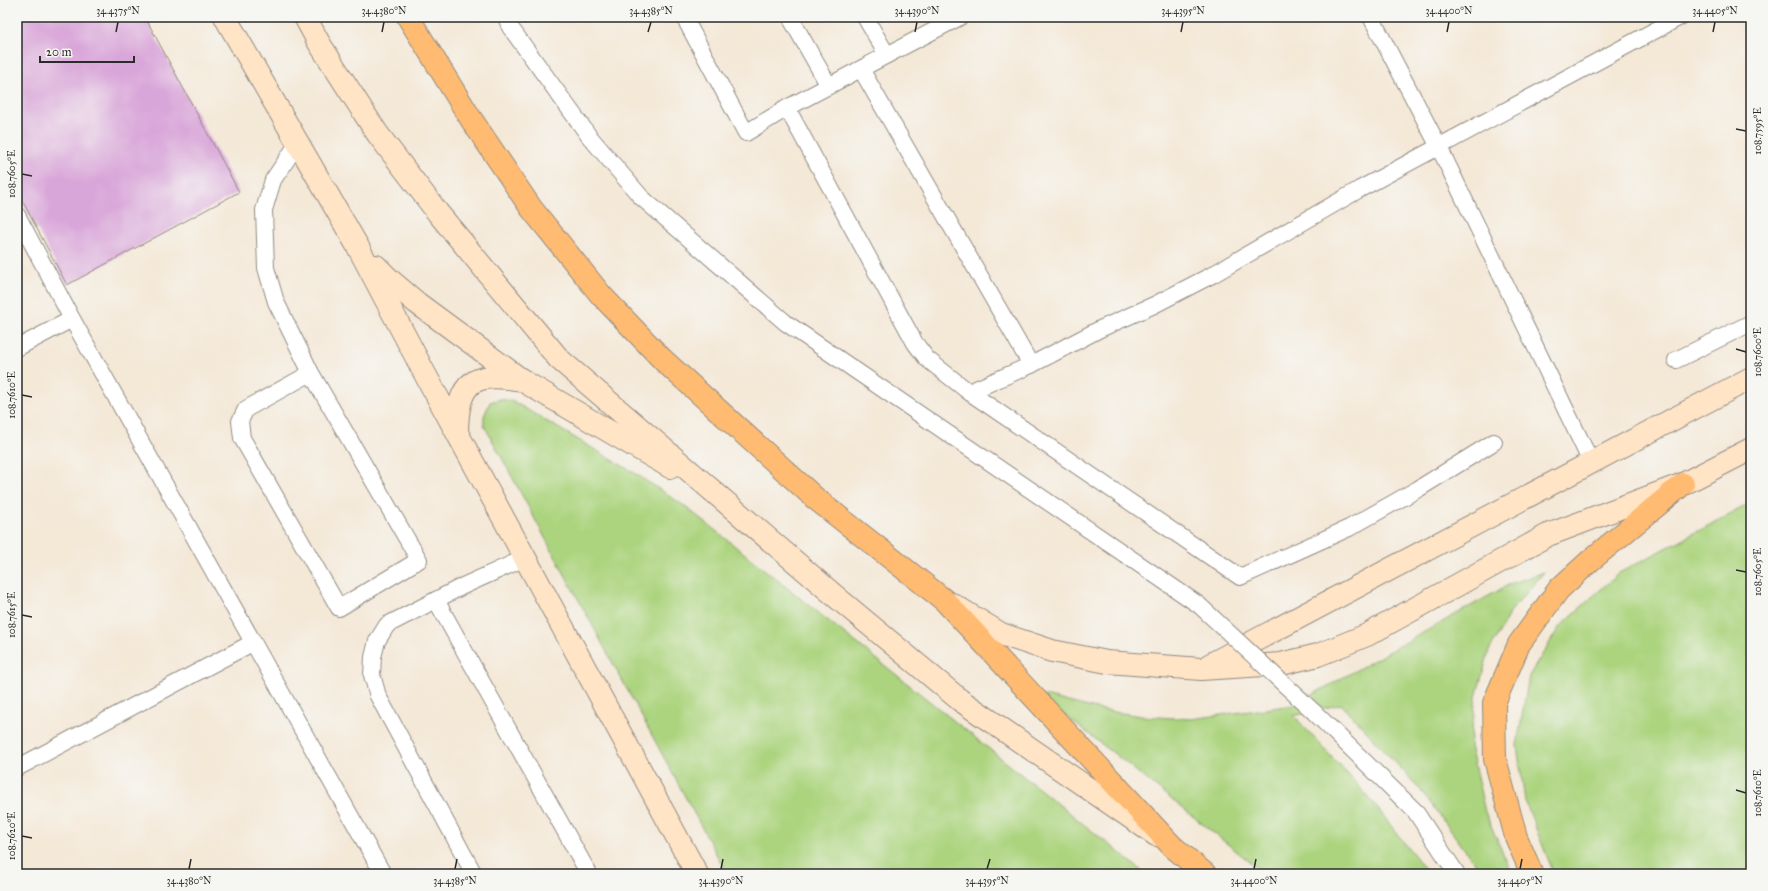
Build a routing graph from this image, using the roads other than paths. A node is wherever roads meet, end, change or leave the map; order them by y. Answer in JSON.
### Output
{"nodes":[{"id":1,"x":225,"y":17,"type":"edge"},
{"id":2,"x":305,"y":17,"type":"edge"},
{"id":3,"x":506,"y":17,"type":"edge"},
{"id":4,"x":684,"y":17,"type":"edge"},
{"id":5,"x":790,"y":17,"type":"edge"},
{"id":6,"x":865,"y":17,"type":"edge"},
{"id":7,"x":1371,"y":17,"type":"edge"},
{"id":8,"x":1680,"y":17,"type":"edge"},
{"id":9,"x":952,"y":19,"type":"edge"},
{"id":10,"x":416,"y":23,"type":"edge"},
{"id":11,"x":887,"y":55,"type":"junction"},
{"id":12,"x":861,"y":69,"type":"junction"},
{"id":13,"x":829,"y":86,"type":"junction"},
{"id":14,"x":787,"y":108,"type":"junction"},
{"id":15,"x":298,"y":144,"type":"junction"},
{"id":16,"x":1439,"y":147,"type":"junction"},
{"id":17,"x":17,"y":215,"type":"edge"},
{"id":18,"x":358,"y":247,"type":"junction"},
{"id":19,"x":72,"y":319,"type":"junction"},
{"id":20,"x":1751,"y":323,"type":"edge"},
{"id":21,"x":17,"y":348,"type":"edge"},
{"id":22,"x":1676,"y":360,"type":"dead end"},
{"id":23,"x":1031,"y":365,"type":"junction"},
{"id":24,"x":311,"y":373,"type":"junction"},
{"id":25,"x":1751,"y":378,"type":"edge"},
{"id":26,"x":523,"y":381,"type":"junction"},
{"id":27,"x":969,"y":392,"type":"junction"},
{"id":28,"x":456,"y":432,"type":"junction"},
{"id":29,"x":1494,"y":442,"type":"dead end"},
{"id":30,"x":1751,"y":449,"type":"edge"},
{"id":31,"x":1591,"y":462,"type":"junction"},
{"id":32,"x":1683,"y":484,"type":"junction"},
{"id":33,"x":718,"y":494,"type":"junction"},
{"id":34,"x":525,"y":558,"type":"junction"},
{"id":35,"x":436,"y":600,"type":"junction"},
{"id":36,"x":944,"y":600,"type":"junction"},
{"id":37,"x":252,"y":643,"type":"junction"},
{"id":38,"x":1201,"y":669,"type":"junction"},
{"id":39,"x":17,"y":768,"type":"edge"},
{"id":40,"x":1172,"y":846,"type":"junction"},
{"id":41,"x":383,"y":874,"type":"edge"},
{"id":42,"x":474,"y":874,"type":"edge"},
{"id":43,"x":588,"y":874,"type":"edge"},
{"id":44,"x":697,"y":874,"type":"edge"},
{"id":45,"x":1205,"y":874,"type":"edge"},
{"id":46,"x":1457,"y":874,"type":"edge"},
{"id":47,"x":1532,"y":874,"type":"edge"}],
"edges":[{"from":1,"to":15,"type":"street"},
{"from":2,"to":33,"type":"street"},
{"from":3,"to":46,"type":"lane","bridge":true},
{"from":4,"to":14,"type":"lane"},
{"from":5,"to":13,"type":"lane"},
{"from":6,"to":11,"type":"lane"},
{"from":7,"to":16,"type":"lane"},
{"from":8,"to":16,"type":"lane"},
{"from":9,"to":11,"type":"lane"},
{"from":10,"to":36,"type":"highway"},
{"from":11,"to":12,"type":"lane"},
{"from":12,"to":13,"type":"lane"},
{"from":12,"to":23,"type":"lane"},
{"from":13,"to":14,"type":"lane"},
{"from":14,"to":27,"type":"lane"},
{"from":15,"to":18,"type":"street"},
{"from":15,"to":24,"type":"lane"},
{"from":16,"to":23,"type":"lane"},
{"from":16,"to":31,"type":"lane"},
{"from":17,"to":19,"type":"lane"},
{"from":18,"to":26,"type":"street"},
{"from":18,"to":28,"type":"street"},
{"from":19,"to":21,"type":"lane"},
{"from":19,"to":37,"type":"lane"},
{"from":20,"to":22,"type":"lane"},
{"from":23,"to":27,"type":"lane"},
{"from":24,"to":24,"type":"lane"},
{"from":25,"to":31,"type":"street"},
{"from":26,"to":28,"type":"street"},
{"from":26,"to":33,"type":"street"},
{"from":27,"to":29,"type":"lane"},
{"from":28,"to":34,"type":"street"},
{"from":30,"to":32,"type":"street"},
{"from":31,"to":38,"type":"street"},
{"from":32,"to":38,"type":"street"},
{"from":32,"to":47,"type":"highway"},
{"from":33,"to":40,"type":"street"},
{"from":34,"to":35,"type":"lane"},
{"from":34,"to":44,"type":"street"},
{"from":35,"to":42,"type":"lane"},
{"from":35,"to":43,"type":"lane"},
{"from":36,"to":38,"type":"street"},
{"from":36,"to":40,"type":"highway"},
{"from":37,"to":39,"type":"lane"},
{"from":37,"to":41,"type":"lane"},
{"from":40,"to":45,"type":"highway"}]}
